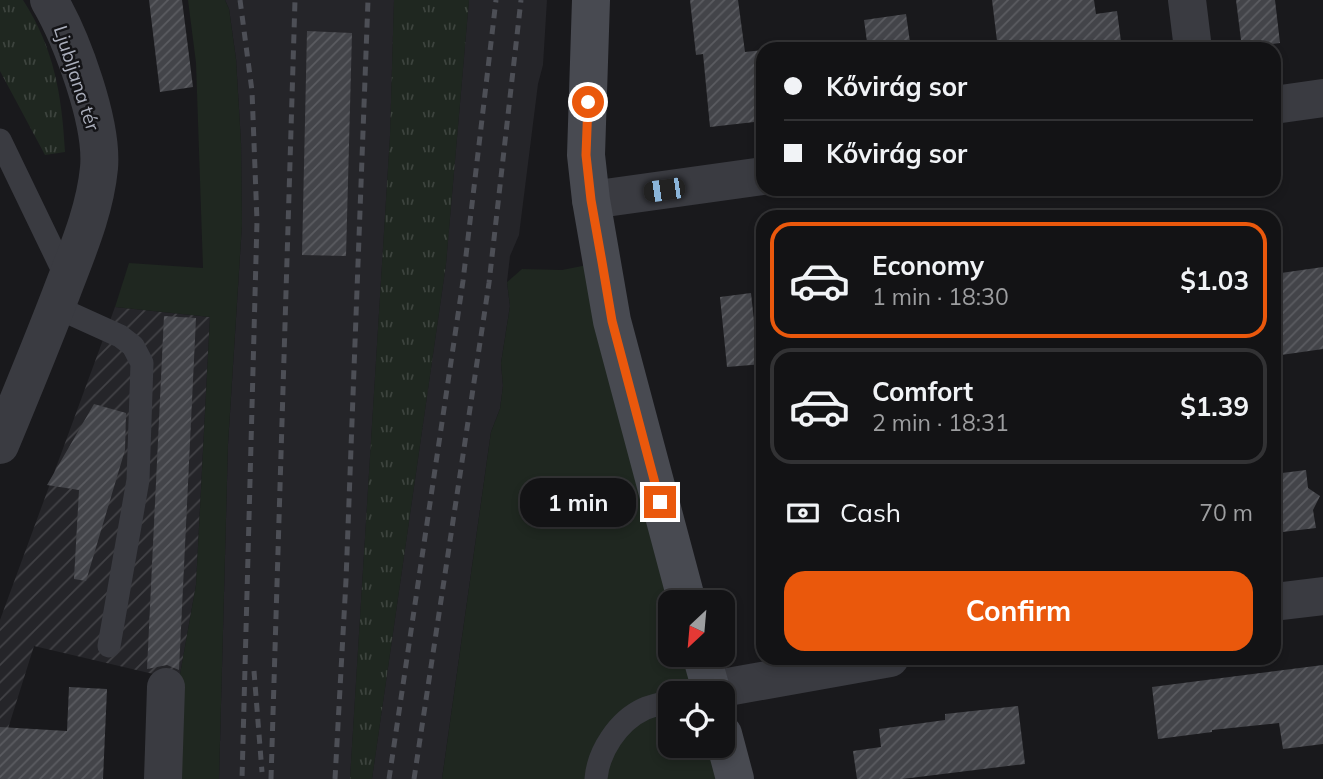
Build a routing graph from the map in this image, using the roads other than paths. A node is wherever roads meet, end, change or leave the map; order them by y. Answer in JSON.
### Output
{"nodes":[{"id":1,"x":49,"y":0,"type":"edge"},
{"id":2,"x":592,"y":0,"type":"edge"},
{"id":3,"x":1187,"y":0,"type":"edge"},
{"id":4,"x":1192,"y":42,"type":"edge"},
{"id":5,"x":1323,"y":98,"type":"edge"},
{"id":6,"x":1281,"y":104,"type":"edge"},
{"id":7,"x":0,"y":140,"type":"edge"},
{"id":8,"x":756,"y":177,"type":"edge"},
{"id":9,"x":591,"y":200,"type":"junction"},
{"id":10,"x":61,"y":293,"type":"junction"},
{"id":11,"x":0,"y":445,"type":"edge"},
{"id":12,"x":684,"y":590,"type":"edge"},
{"id":13,"x":1323,"y":596,"type":"edge"},
{"id":14,"x":1281,"y":601,"type":"edge"},
{"id":15,"x":109,"y":646,"type":"dead end"},
{"id":16,"x":838,"y":665,"type":"edge"},
{"id":17,"x":721,"y":681,"type":"edge"},
{"id":18,"x":166,"y":687,"type":"dead end"},
{"id":19,"x":658,"y":705,"type":"edge"},
{"id":20,"x":729,"y":758,"type":"edge"},
{"id":21,"x":163,"y":779,"type":"edge"},
{"id":22,"x":596,"y":779,"type":"edge"},
{"id":23,"x":735,"y":779,"type":"edge"}],
"edges":[{"from":1,"to":10,"type":"street","name":"Ljubljana tér"},
{"from":2,"to":9,"type":"street"},
{"from":3,"to":4,"type":"street"},
{"from":5,"to":6,"type":"street"},
{"from":7,"to":10,"type":"lane"},
{"from":8,"to":9,"type":"street"},
{"from":9,"to":12,"type":"street"},
{"from":10,"to":11,"type":"street","name":"Ljubljana tér"},
{"from":10,"to":15,"type":"lane"},
{"from":13,"to":14,"type":"street"},
{"from":16,"to":17,"type":"street"},
{"from":18,"to":21,"type":"street"},
{"from":19,"to":22,"type":"lane"},
{"from":20,"to":23,"type":"street"}]}
